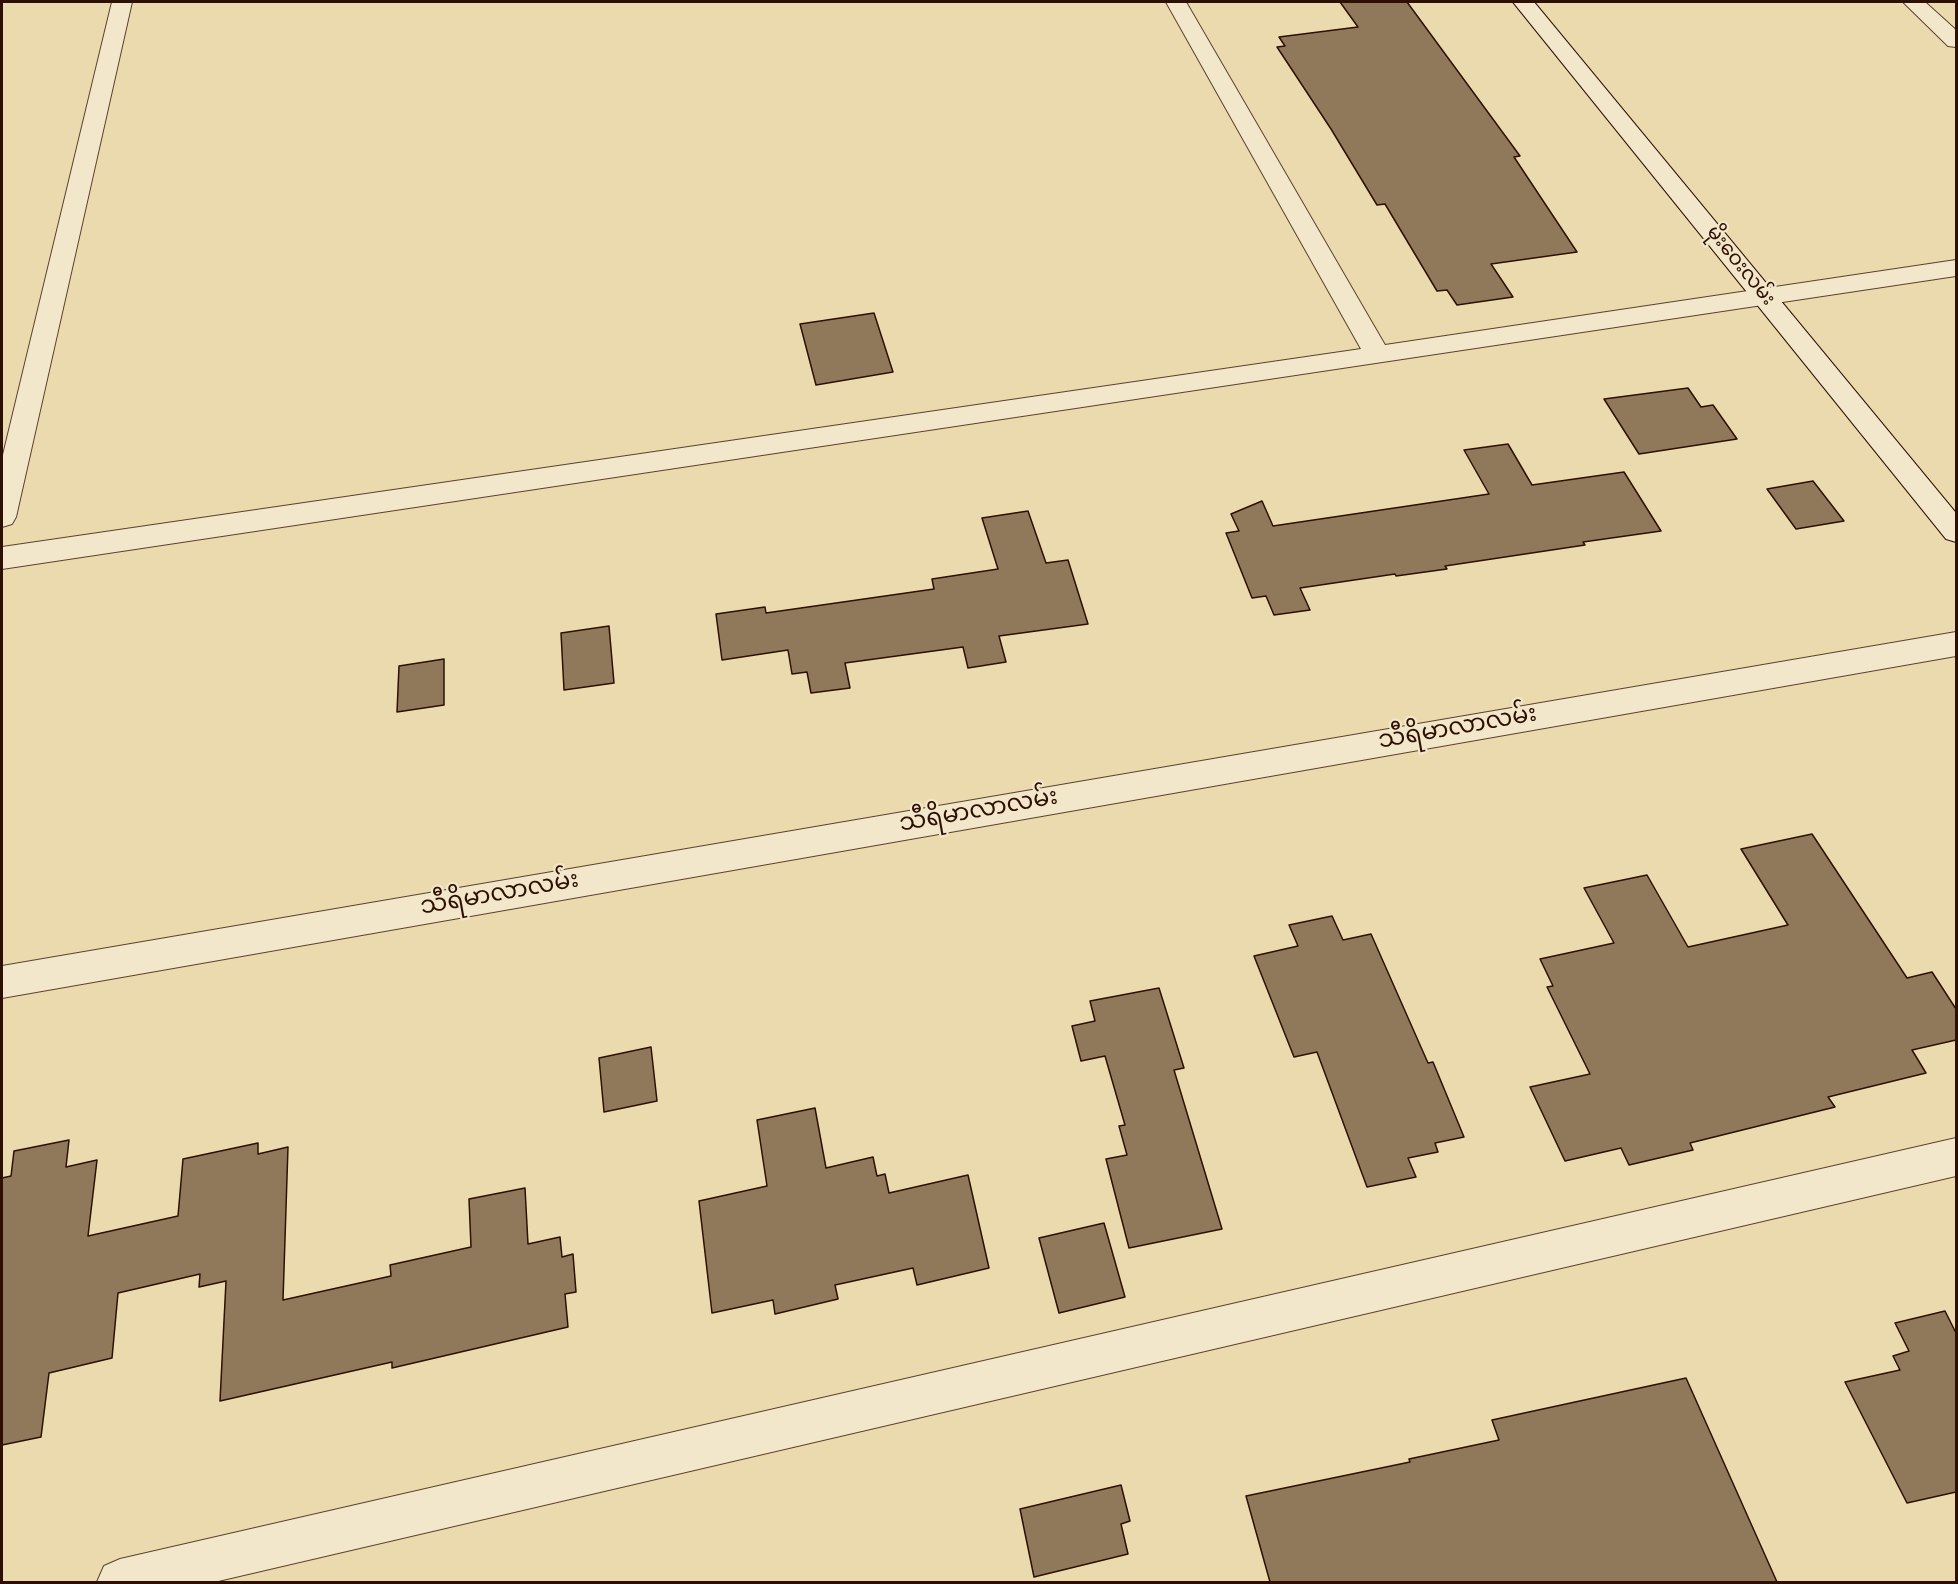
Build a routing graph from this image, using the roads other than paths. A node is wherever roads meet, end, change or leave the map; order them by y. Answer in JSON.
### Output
{"nodes":[{"id":1,"x":122,"y":2,"type":"edge"},
{"id":2,"x":1176,"y":2,"type":"edge"},
{"id":3,"x":1523,"y":2,"type":"edge"},
{"id":4,"x":1913,"y":2,"type":"edge"},
{"id":5,"x":1956,"y":41,"type":"edge"},
{"id":6,"x":1956,"y":268,"type":"edge"},
{"id":7,"x":1765,"y":298,"type":"junction"},
{"id":8,"x":1377,"y":354,"type":"junction"},
{"id":9,"x":2,"y":517,"type":"edge"},
{"id":10,"x":1956,"y":532,"type":"edge"},
{"id":11,"x":2,"y":558,"type":"edge"},
{"id":12,"x":1956,"y":644,"type":"edge"},
{"id":13,"x":2,"y":982,"type":"edge"},
{"id":14,"x":1956,"y":1157,"type":"edge"},
{"id":15,"x":120,"y":1582,"type":"edge"}],
"edges":[{"from":1,"to":9,"type":"street"},
{"from":2,"to":8,"type":"street"},
{"from":3,"to":7,"type":"street","name":"မိုးဝေးလမ်း"},
{"from":4,"to":5,"type":"street"},
{"from":6,"to":7,"type":"street"},
{"from":7,"to":8,"type":"street"},
{"from":7,"to":10,"type":"street","name":"မိုးဝေးလမ်း"},
{"from":8,"to":11,"type":"street"},
{"from":12,"to":13,"type":"street","name":"သီရိမာလာလမ်း"},
{"from":14,"to":15,"type":"street"}]}
